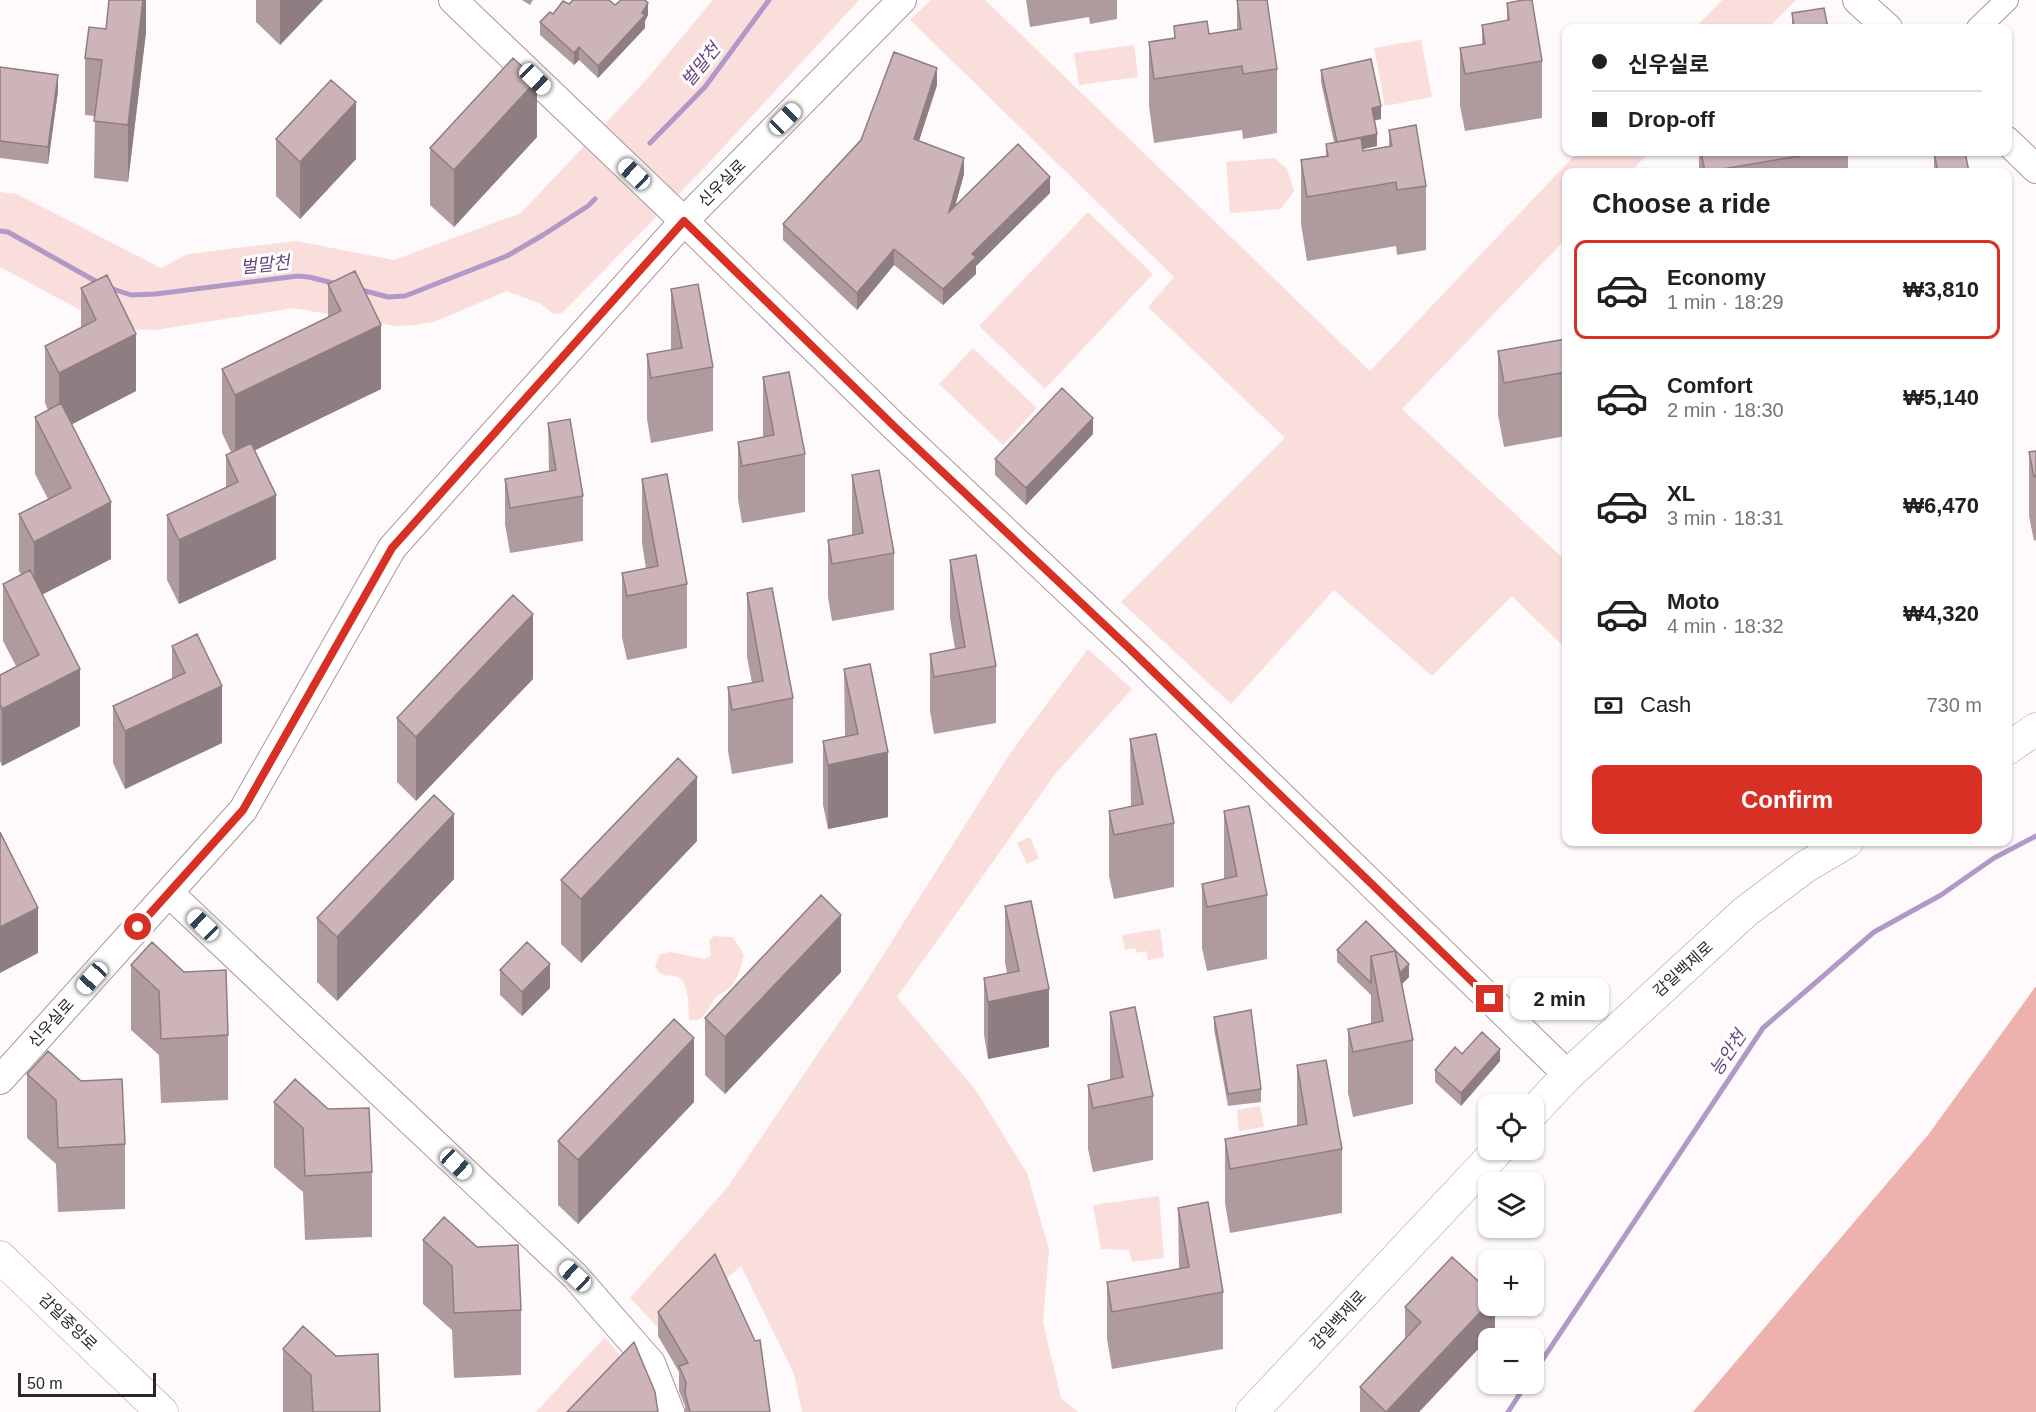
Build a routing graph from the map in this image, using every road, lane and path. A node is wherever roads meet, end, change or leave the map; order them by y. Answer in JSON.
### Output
{"nodes":[{"id":1,"x":453,"y":0,"type":"edge"},
{"id":2,"x":902,"y":0,"type":"edge"},
{"id":3,"x":1857,"y":0,"type":"edge"},
{"id":4,"x":2007,"y":0,"type":"edge"},
{"id":5,"x":1884,"y":24,"type":"edge"},
{"id":6,"x":1982,"y":24,"type":"edge"},
{"id":7,"x":2012,"y":146,"type":"edge"},
{"id":8,"x":2036,"y":169,"type":"edge"},
{"id":9,"x":684,"y":221,"type":"junction"},
{"id":10,"x":2036,"y":729,"type":"edge"},
{"id":11,"x":2012,"y":746,"type":"edge"},
{"id":12,"x":1840,"y":846,"type":"edge"},
{"id":13,"x":169,"y":893,"type":"junction"},
{"id":14,"x":1568,"y":1076,"type":"junction"},
{"id":15,"x":0,"y":1080,"type":"edge"},
{"id":16,"x":1544,"y":1101,"type":"edge"},
{"id":17,"x":1489,"y":1160,"type":"edge"},
{"id":18,"x":0,"y":1257,"type":"edge"},
{"id":19,"x":162,"y":1412,"type":"edge"},
{"id":20,"x":670,"y":1412,"type":"edge"},
{"id":21,"x":1252,"y":1412,"type":"edge"}],
"edges":[{"from":1,"to":9,"type":"street"},
{"from":2,"to":9,"type":"street","name":"신우실로"},
{"from":3,"to":5,"type":"street"},
{"from":4,"to":6,"type":"street"},
{"from":7,"to":8,"type":"street"},
{"from":9,"to":13,"type":"street","name":"신우실로"},
{"from":9,"to":14,"type":"street"},
{"from":10,"to":11,"type":"main road"},
{"from":12,"to":14,"type":"main road","name":"감일백제로"},
{"from":13,"to":15,"type":"street","name":"신우실로"},
{"from":13,"to":20,"type":"street"},
{"from":14,"to":16,"type":"main road","name":"감일백제로"},
{"from":17,"to":21,"type":"main road","name":"감일백제로"},
{"from":18,"to":19,"type":"main road","name":"감일중앙로"}]}
